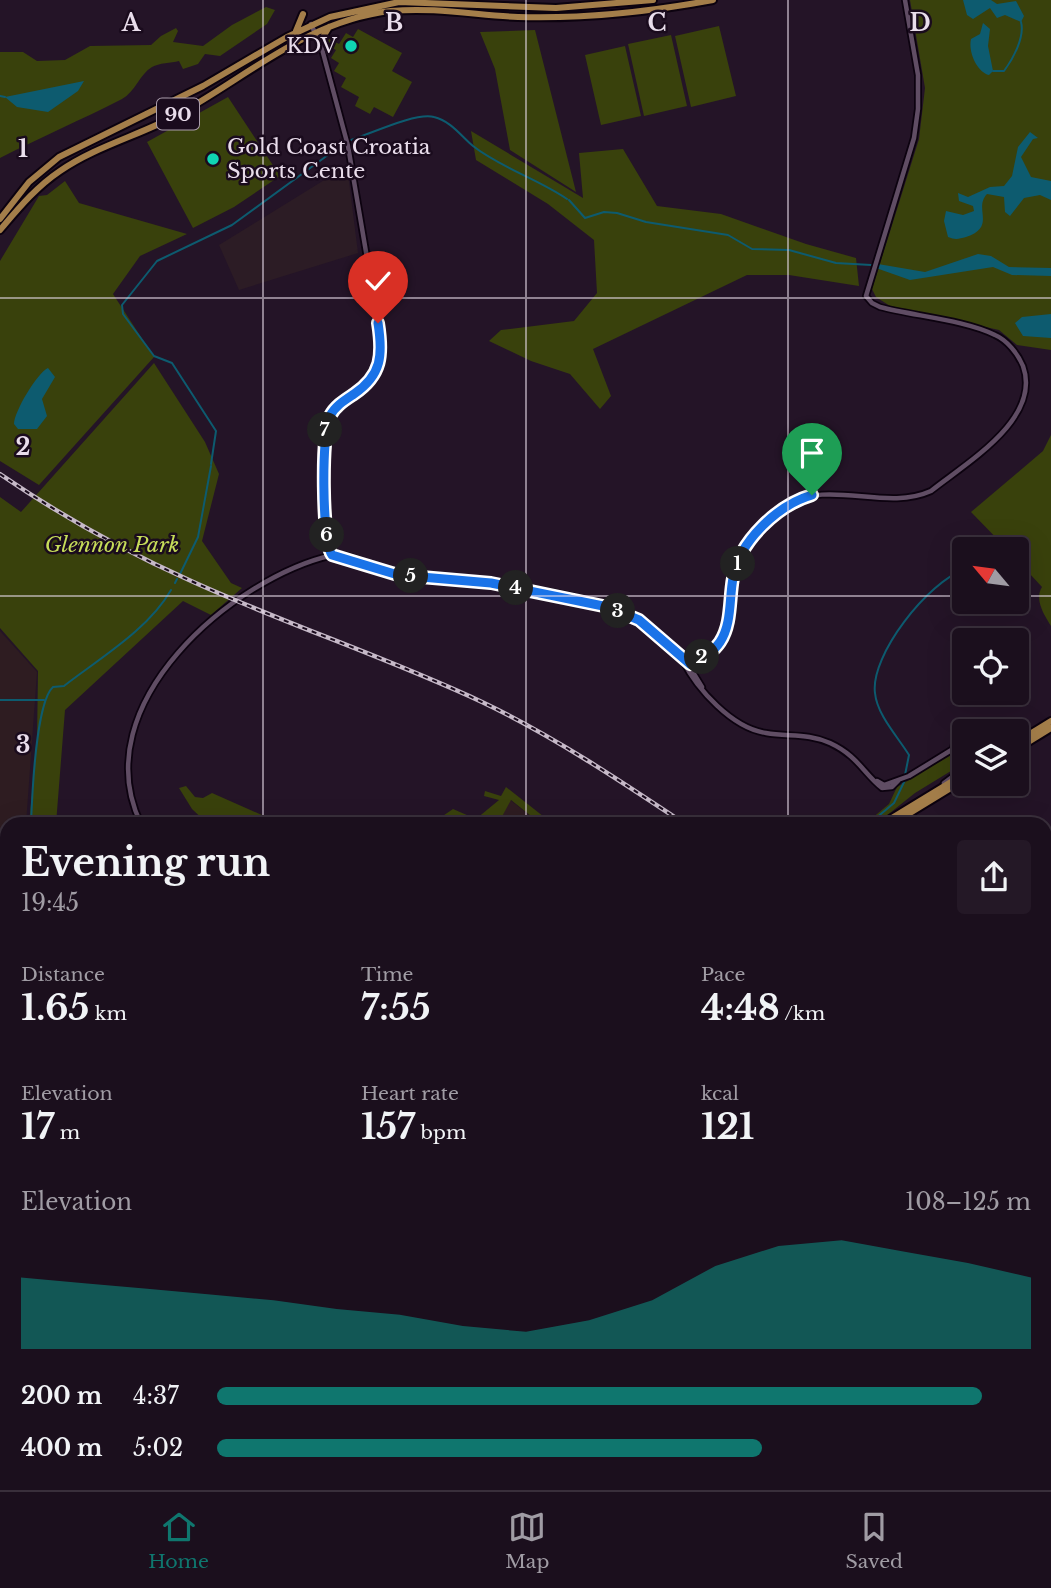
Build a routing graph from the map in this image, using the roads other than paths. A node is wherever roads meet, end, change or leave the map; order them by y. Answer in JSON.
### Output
{"nodes":[{"id":1,"x":653,"y":0,"type":"edge"},
{"id":2,"x":713,"y":0,"type":"edge"},
{"id":3,"x":905,"y":0,"type":"edge"},
{"id":4,"x":303,"y":14,"type":"dead end"},
{"id":5,"x":311,"y":24,"type":"junction"},
{"id":6,"x":329,"y":27,"type":"junction"},
{"id":7,"x":296,"y":31,"type":"junction"},
{"id":8,"x":314,"y":32,"type":"junction"},
{"id":9,"x":320,"y":42,"type":"junction"},
{"id":10,"x":323,"y":56,"type":"junction"},
{"id":11,"x":0,"y":219,"type":"edge"},
{"id":12,"x":0,"y":230,"type":"edge"},
{"id":13,"x":330,"y":553,"type":"junction"},
{"id":14,"x":689,"y":667,"type":"junction"},
{"id":15,"x":1051,"y":721,"type":"edge"},
{"id":16,"x":1051,"y":728,"type":"edge"},
{"id":17,"x":1029,"y":735,"type":"edge"},
{"id":18,"x":1029,"y":742,"type":"edge"},
{"id":19,"x":952,"y":750,"type":"edge"},
{"id":20,"x":952,"y":778,"type":"edge"},
{"id":21,"x":952,"y":781,"type":"edge"},
{"id":22,"x":952,"y":787,"type":"edge"},
{"id":23,"x":936,"y":791,"type":"junction"},
{"id":24,"x":139,"y":817,"type":"edge"},
{"id":25,"x":893,"y":817,"type":"edge"},
{"id":26,"x":903,"y":817,"type":"edge"}],
"edges":[{"from":1,"to":5,"type":"main road","number":"90"},
{"from":2,"to":6,"type":"main road","number":"90"},
{"from":3,"to":14,"type":"street"},
{"from":4,"to":7,"type":"main road"},
{"from":5,"to":7,"type":"main road","number":"90"},
{"from":5,"to":8,"type":"street"},
{"from":6,"to":8,"type":"main road","number":"90"},
{"from":6,"to":9,"type":"main road"},
{"from":7,"to":11,"type":"main road","number":"90"},
{"from":8,"to":9,"type":"street"},
{"from":8,"to":10,"type":"street"},
{"from":8,"to":12,"type":"main road","number":"90"},
{"from":9,"to":10,"type":"street"},
{"from":10,"to":13,"type":"street"},
{"from":13,"to":14,"type":"street"},
{"from":13,"to":24,"type":"street"},
{"from":14,"to":19,"type":"street"},
{"from":15,"to":17,"type":"main road"},
{"from":16,"to":18,"type":"main road"},
{"from":20,"to":23,"type":"street"},
{"from":21,"to":23,"type":"main road"},
{"from":22,"to":26,"type":"main road"},
{"from":23,"to":25,"type":"main road"}]}
